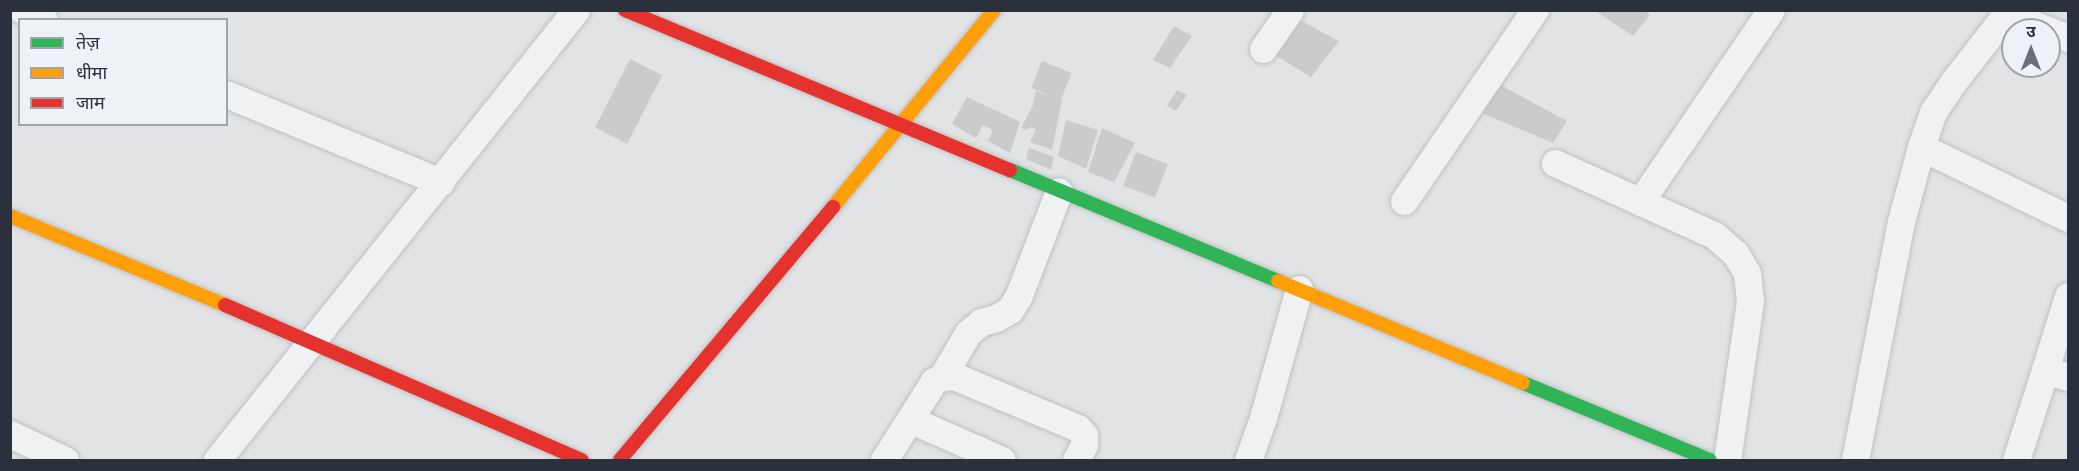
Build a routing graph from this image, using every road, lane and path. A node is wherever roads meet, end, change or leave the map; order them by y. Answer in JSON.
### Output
{"nodes":[{"id":1,"x":22,"y":10,"type":"edge"},
{"id":2,"x":576,"y":10,"type":"edge"},
{"id":3,"x":625,"y":10,"type":"edge"},
{"id":4,"x":994,"y":10,"type":"edge"},
{"id":5,"x":1290,"y":10,"type":"edge"},
{"id":6,"x":1535,"y":10,"type":"edge"},
{"id":7,"x":1771,"y":10,"type":"edge"},
{"id":8,"x":2008,"y":12,"type":"edge"},
{"id":9,"x":40,"y":18,"type":"edge"},
{"id":10,"x":2068,"y":38,"type":"edge"},
{"id":11,"x":1263,"y":49,"type":"dead end"},
{"id":12,"x":228,"y":95,"type":"edge"},
{"id":13,"x":901,"y":126,"type":"junction"},
{"id":14,"x":1921,"y":147,"type":"junction"},
{"id":15,"x":1555,"y":163,"type":"dead end"},
{"id":16,"x":441,"y":182,"type":"junction"},
{"id":17,"x":1059,"y":191,"type":"junction"},
{"id":18,"x":1404,"y":201,"type":"dead end"},
{"id":19,"x":1640,"y":202,"type":"junction"},
{"id":20,"x":10,"y":216,"type":"edge"},
{"id":21,"x":2068,"y":218,"type":"edge"},
{"id":22,"x":1299,"y":289,"type":"junction"},
{"id":23,"x":2068,"y":296,"type":"edge"},
{"id":24,"x":312,"y":341,"type":"junction"},
{"id":25,"x":2057,"y":374,"type":"edge"},
{"id":26,"x":942,"y":376,"type":"junction"},
{"id":27,"x":911,"y":420,"type":"junction"},
{"id":28,"x":10,"y":434,"type":"edge"},
{"id":29,"x":65,"y":460,"type":"edge"},
{"id":30,"x":217,"y":460,"type":"edge"},
{"id":31,"x":582,"y":460,"type":"edge"},
{"id":32,"x":620,"y":460,"type":"edge"},
{"id":33,"x":884,"y":460,"type":"edge"},
{"id":34,"x":1002,"y":460,"type":"edge"},
{"id":35,"x":1076,"y":460,"type":"edge"},
{"id":36,"x":1248,"y":460,"type":"edge"},
{"id":37,"x":1710,"y":460,"type":"edge"},
{"id":38,"x":1727,"y":460,"type":"edge"},
{"id":39,"x":1855,"y":460,"type":"edge"},
{"id":40,"x":2016,"y":460,"type":"edge"}],
"edges":[{"from":1,"to":9,"type":"street"},
{"from":2,"to":16,"type":"street"},
{"from":3,"to":13,"type":"street"},
{"from":4,"to":13,"type":"street"},
{"from":5,"to":11,"type":"street"},
{"from":6,"to":18,"type":"street"},
{"from":7,"to":19,"type":"street"},
{"from":8,"to":10,"type":"street"},
{"from":8,"to":14,"type":"street"},
{"from":12,"to":16,"type":"street"},
{"from":13,"to":17,"type":"street"},
{"from":13,"to":32,"type":"street"},
{"from":14,"to":21,"type":"street"},
{"from":14,"to":39,"type":"street"},
{"from":15,"to":19,"type":"street"},
{"from":16,"to":24,"type":"street"},
{"from":17,"to":22,"type":"street"},
{"from":17,"to":26,"type":"street"},
{"from":19,"to":38,"type":"street"},
{"from":20,"to":24,"type":"street"},
{"from":22,"to":36,"type":"street"},
{"from":22,"to":37,"type":"street"},
{"from":23,"to":25,"type":"street"},
{"from":24,"to":30,"type":"street"},
{"from":24,"to":31,"type":"street"},
{"from":25,"to":40,"type":"street"},
{"from":26,"to":27,"type":"street"},
{"from":26,"to":35,"type":"street"},
{"from":27,"to":33,"type":"street"},
{"from":27,"to":34,"type":"street"},
{"from":28,"to":29,"type":"street"}]}
